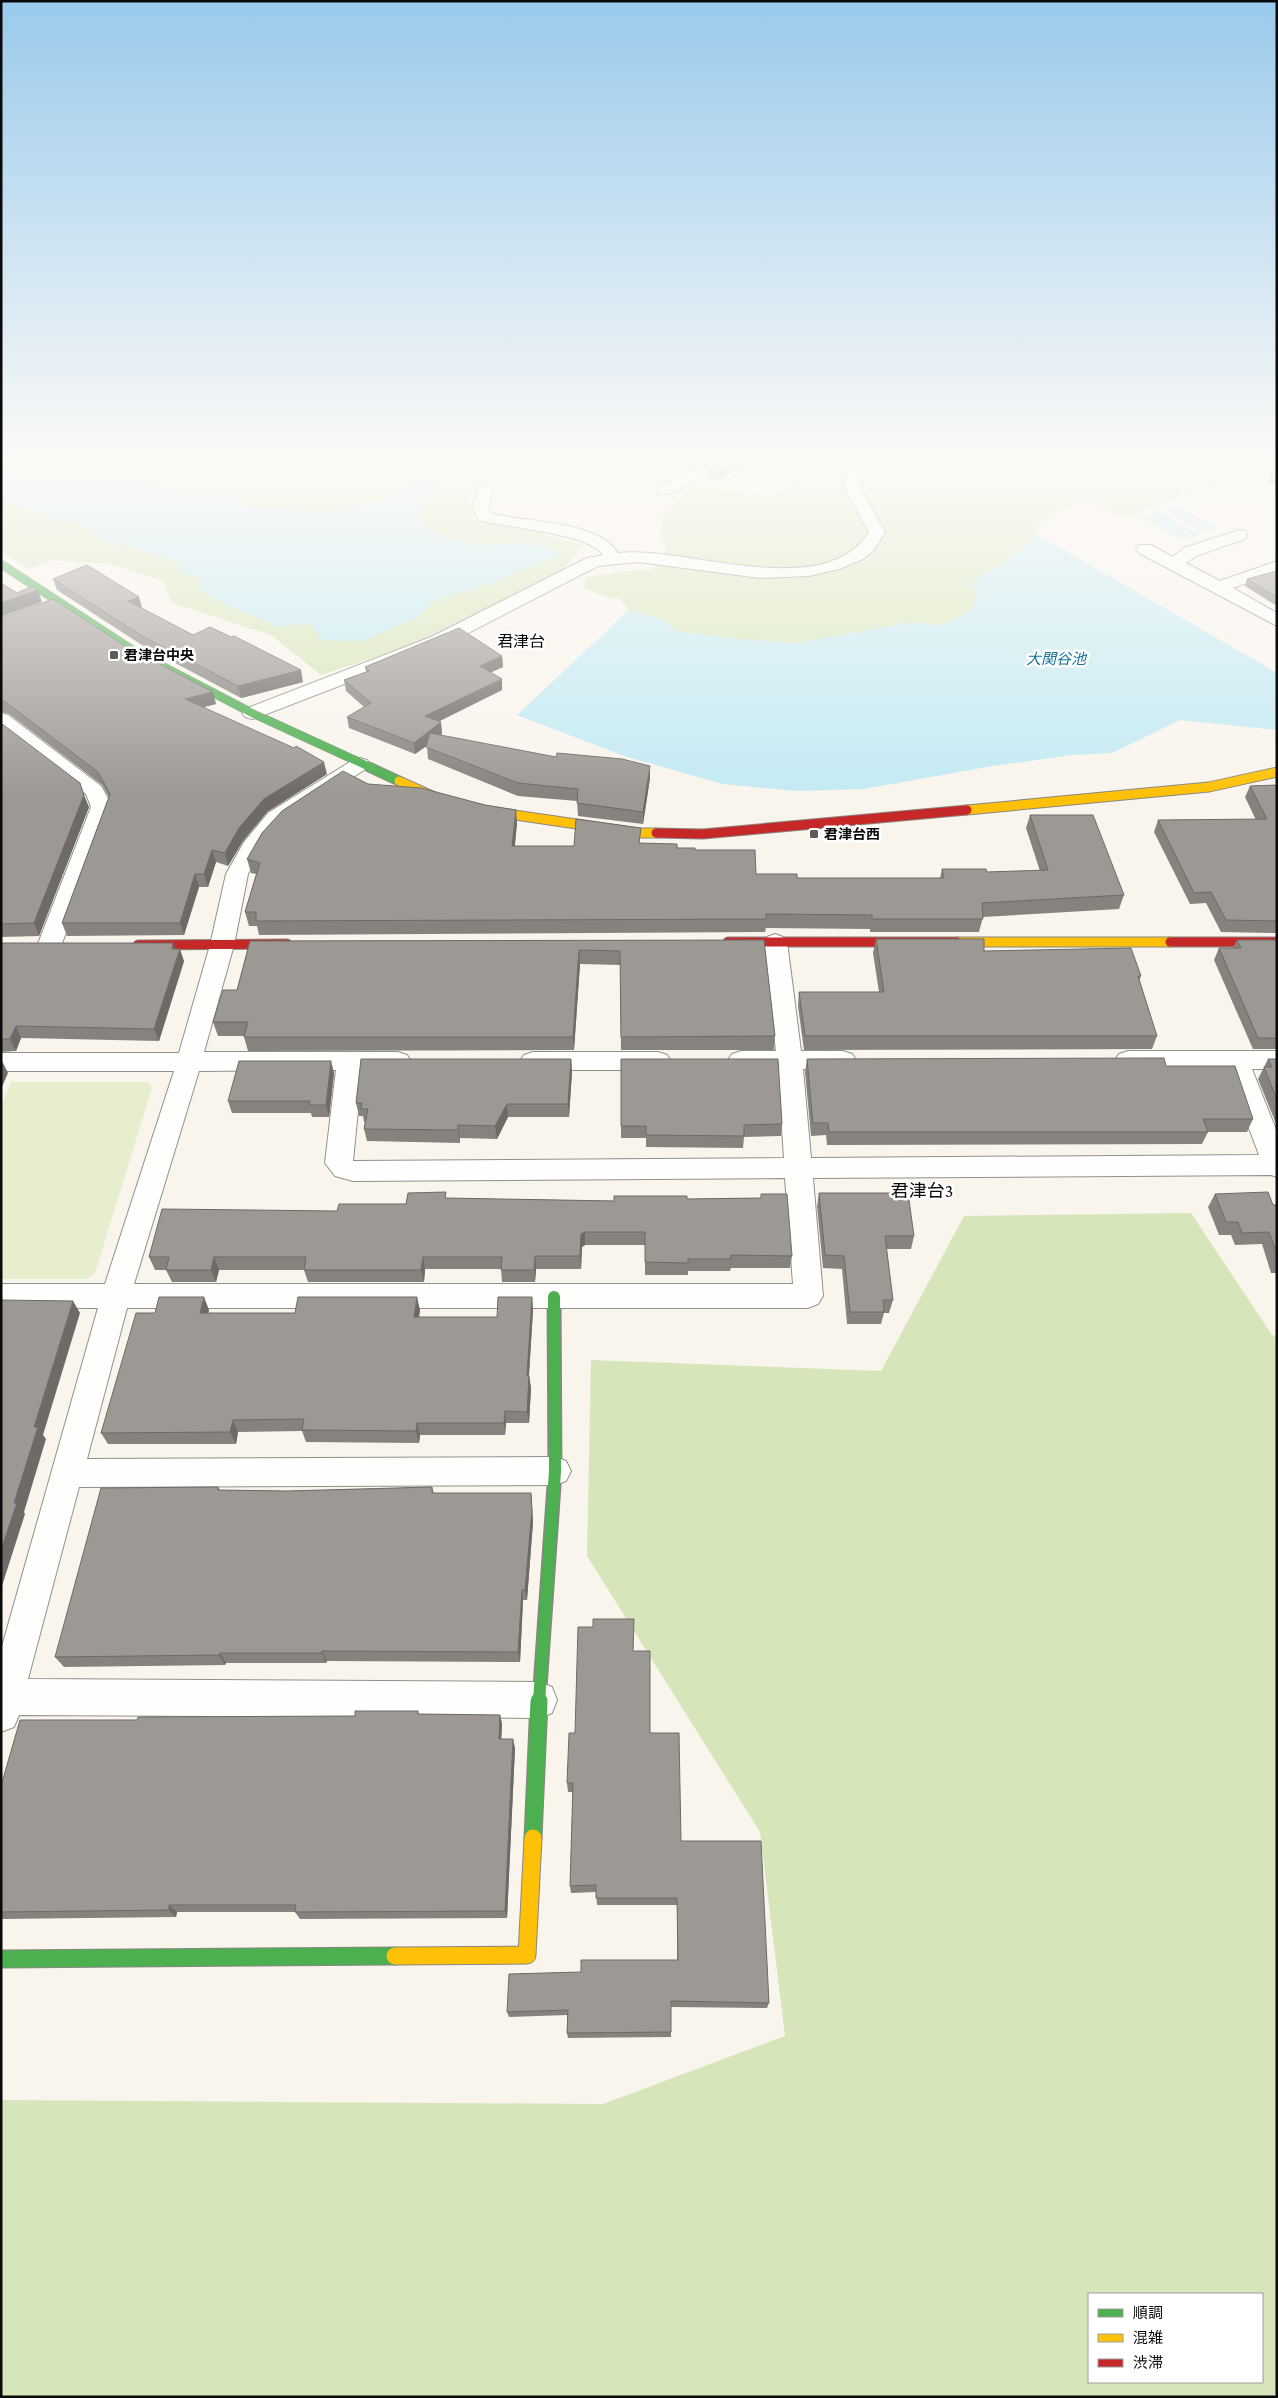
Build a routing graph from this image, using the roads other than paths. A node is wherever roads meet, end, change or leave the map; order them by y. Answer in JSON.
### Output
{"nodes":[{"id":1,"x":11,"y":572,"type":"edge"},
{"id":2,"x":570,"y":572,"type":"edge"},
{"id":3,"x":750,"y":572,"type":"edge"},
{"id":4,"x":807,"y":572,"type":"edge"},
{"id":5,"x":1188,"y":572,"type":"edge"},
{"id":6,"x":1260,"y":572,"type":"edge"},
{"id":7,"x":1220,"y":586,"type":"junction"},
{"id":8,"x":1277,"y":621,"type":"edge"},
{"id":9,"x":252,"y":714,"type":"junction"},
{"id":10,"x":1,"y":719,"type":"edge"},
{"id":11,"x":360,"y":764,"type":"junction"},
{"id":12,"x":1277,"y":772,"type":"edge"},
{"id":13,"x":716,"y":942,"type":"edge"},
{"id":14,"x":775,"y":942,"type":"junction"},
{"id":15,"x":1277,"y":942,"type":"edge"},
{"id":16,"x":301,"y":944,"type":"edge"},
{"id":17,"x":126,"y":945,"type":"edge"},
{"id":18,"x":222,"y":945,"type":"junction"},
{"id":19,"x":49,"y":946,"type":"edge"},
{"id":20,"x":682,"y":1060,"type":"edge"},
{"id":21,"x":721,"y":1060,"type":"edge"},
{"id":22,"x":790,"y":1060,"type":"junction"},
{"id":23,"x":869,"y":1060,"type":"edge"},
{"id":24,"x":1107,"y":1060,"type":"edge"},
{"id":25,"x":1236,"y":1060,"type":"junction"},
{"id":26,"x":1277,"y":1060,"type":"edge"},
{"id":27,"x":350,"y":1061,"type":"junction"},
{"id":28,"x":418,"y":1061,"type":"edge"},
{"id":29,"x":506,"y":1061,"type":"edge"},
{"id":30,"x":1,"y":1062,"type":"edge"},
{"id":31,"x":189,"y":1062,"type":"junction"},
{"id":32,"x":1277,"y":1166,"type":"edge"},
{"id":33,"x":798,"y":1168,"type":"junction"},
{"id":34,"x":1,"y":1296,"type":"edge"},
{"id":35,"x":116,"y":1296,"type":"junction"},
{"id":36,"x":554,"y":1297,"type":"junction"},
{"id":37,"x":555,"y":1471,"type":"junction"},
{"id":38,"x":68,"y":1473,"type":"junction"},
{"id":39,"x":539,"y":1700,"type":"junction"},
{"id":40,"x":3,"y":1703,"type":"edge"},
{"id":41,"x":1,"y":1959,"type":"edge"}],
"edges":[{"from":1,"to":9,"type":"street"},
{"from":2,"to":9,"type":"street"},
{"from":3,"to":4,"type":"street"},
{"from":5,"to":7,"type":"street"},
{"from":6,"to":7,"type":"street"},
{"from":7,"to":8,"type":"street"},
{"from":9,"to":11,"type":"street"},
{"from":10,"to":19,"type":"street"},
{"from":11,"to":12,"type":"street"},
{"from":11,"to":18,"type":"street"},
{"from":13,"to":14,"type":"street"},
{"from":14,"to":15,"type":"street"},
{"from":14,"to":22,"type":"street"},
{"from":16,"to":18,"type":"street"},
{"from":17,"to":18,"type":"street"},
{"from":18,"to":31,"type":"street"},
{"from":20,"to":29,"type":"street"},
{"from":21,"to":22,"type":"street"},
{"from":22,"to":23,"type":"street"},
{"from":22,"to":33,"type":"street"},
{"from":24,"to":25,"type":"street"},
{"from":25,"to":26,"type":"street"},
{"from":25,"to":32,"type":"street"},
{"from":27,"to":28,"type":"street"},
{"from":27,"to":31,"type":"street"},
{"from":27,"to":33,"type":"street"},
{"from":30,"to":31,"type":"street"},
{"from":31,"to":35,"type":"street"},
{"from":32,"to":33,"type":"street"},
{"from":33,"to":36,"type":"street"},
{"from":34,"to":35,"type":"street"},
{"from":35,"to":36,"type":"street"},
{"from":35,"to":38,"type":"street"},
{"from":36,"to":37,"type":"street"},
{"from":37,"to":38,"type":"street"},
{"from":37,"to":39,"type":"street"},
{"from":38,"to":40,"type":"street"},
{"from":39,"to":40,"type":"street"},
{"from":39,"to":41,"type":"street"}]}
